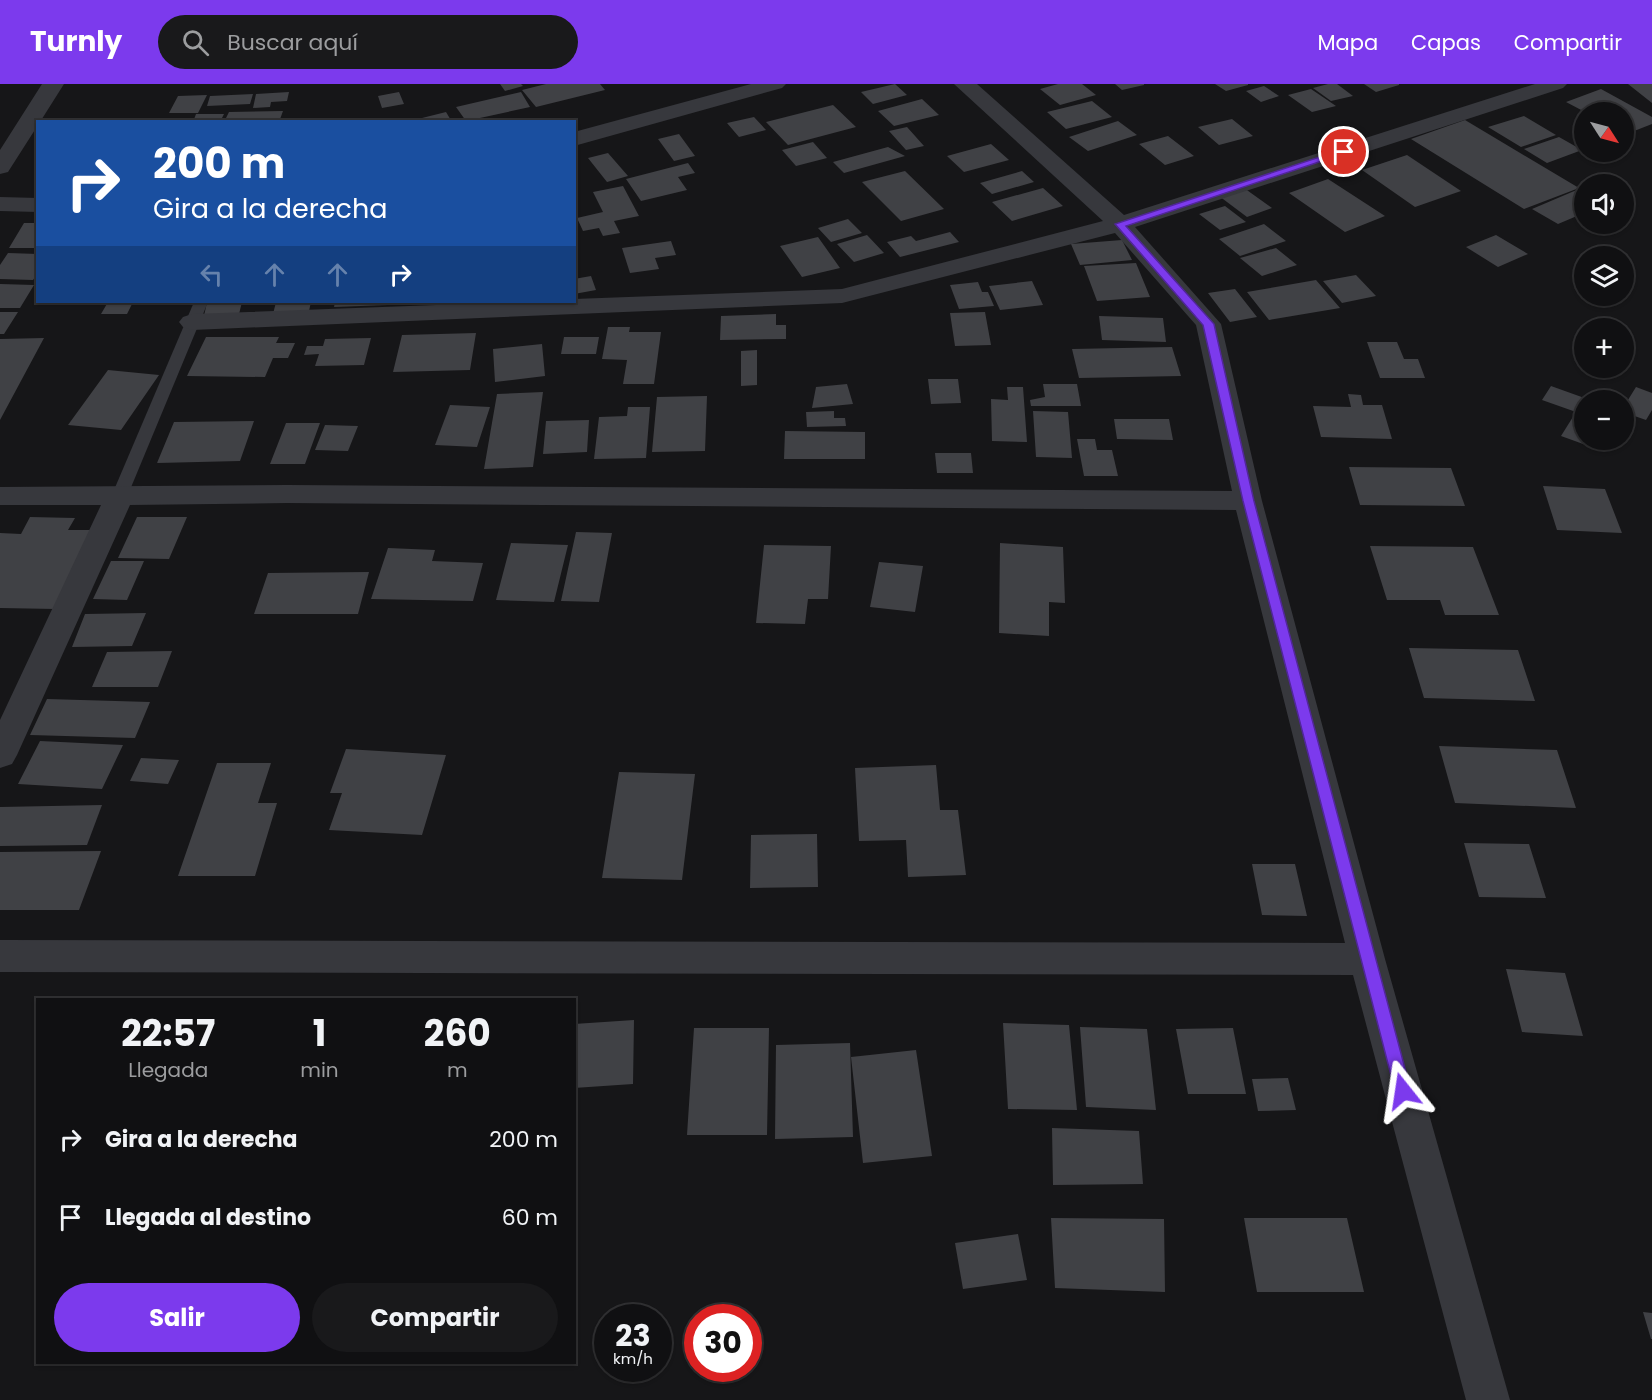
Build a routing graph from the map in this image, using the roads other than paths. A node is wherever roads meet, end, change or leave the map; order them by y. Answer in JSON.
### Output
{"nodes":[{"id":1,"x":53,"y":84,"type":"edge"},
{"id":2,"x":775,"y":84,"type":"edge"},
{"id":3,"x":965,"y":84,"type":"edge"},
{"id":4,"x":1556,"y":84,"type":"edge"},
{"id":5,"x":576,"y":138,"type":"edge"},
{"id":6,"x":0,"y":167,"type":"edge"},
{"id":7,"x":0,"y":204,"type":"edge"},
{"id":8,"x":36,"y":205,"type":"edge"},
{"id":9,"x":1120,"y":224,"type":"junction"},
{"id":10,"x":560,"y":303,"type":"edge"},
{"id":11,"x":576,"y":303,"type":"edge"},
{"id":12,"x":197,"y":312,"type":"edge"},
{"id":13,"x":0,"y":496,"type":"edge"},
{"id":14,"x":119,"y":497,"type":"junction"},
{"id":15,"x":1248,"y":501,"type":"junction"},
{"id":16,"x":0,"y":755,"type":"edge"},
{"id":17,"x":0,"y":956,"type":"edge"},
{"id":18,"x":1367,"y":959,"type":"junction"},
{"id":19,"x":1488,"y":1400,"type":"edge"}],
"edges":[{"from":1,"to":6,"type":"street"},
{"from":2,"to":5,"type":"street"},
{"from":3,"to":9,"type":"street"},
{"from":4,"to":9,"type":"street"},
{"from":7,"to":8,"type":"street"},
{"from":9,"to":11,"type":"street"},
{"from":9,"to":15,"type":"street"},
{"from":10,"to":12,"type":"street"},
{"from":12,"to":14,"type":"lane"},
{"from":13,"to":14,"type":"street"},
{"from":14,"to":15,"type":"street"},
{"from":14,"to":16,"type":"street"},
{"from":15,"to":18,"type":"street"},
{"from":17,"to":18,"type":"street"},
{"from":18,"to":19,"type":"street"}]}
